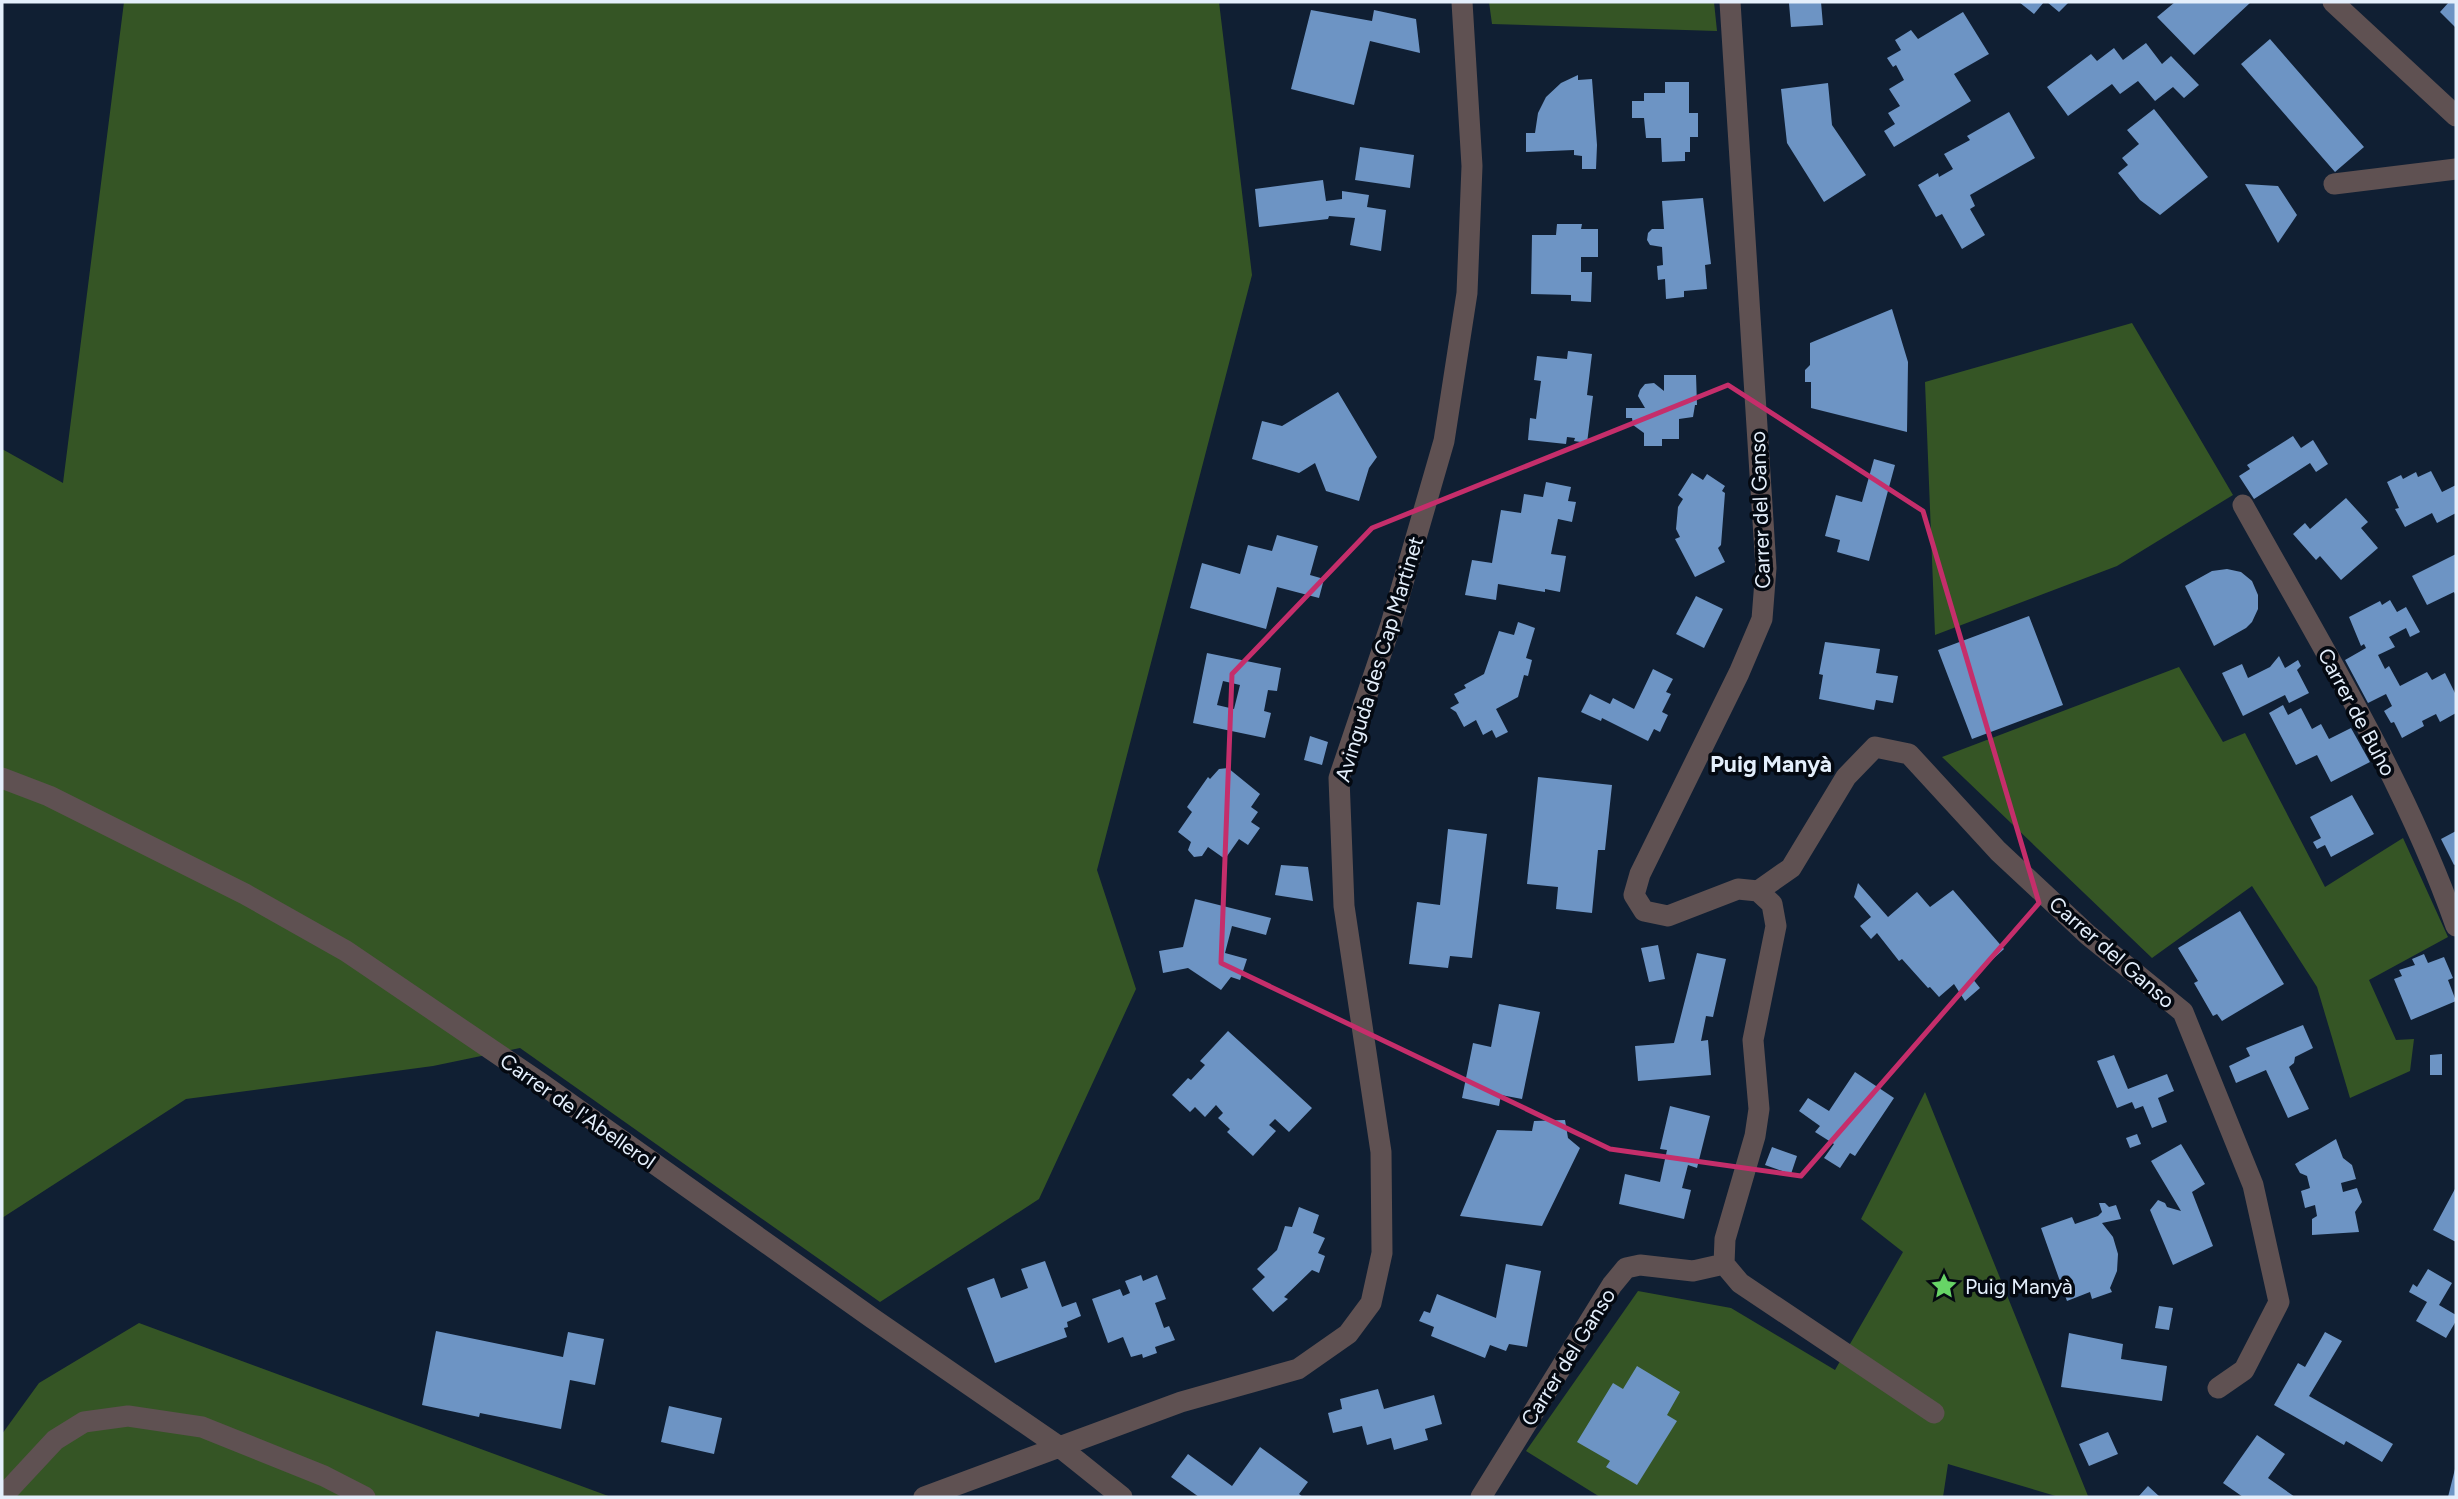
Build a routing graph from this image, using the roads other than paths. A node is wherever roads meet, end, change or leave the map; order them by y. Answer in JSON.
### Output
{"nodes":[{"id":1,"x":1462,"y":2,"type":"edge"},
{"id":2,"x":1730,"y":2,"type":"edge"},
{"id":3,"x":2333,"y":2,"type":"edge"},
{"id":4,"x":2456,"y":116,"type":"edge"},
{"id":5,"x":2456,"y":169,"type":"edge"},
{"id":6,"x":2334,"y":184,"type":"dead end"},
{"id":7,"x":2243,"y":505,"type":"dead end"},
{"id":8,"x":2,"y":778,"type":"edge"},
{"id":9,"x":1758,"y":891,"type":"junction"},
{"id":10,"x":2456,"y":926,"type":"edge"},
{"id":11,"x":1724,"y":1264,"type":"junction"},
{"id":12,"x":2218,"y":1388,"type":"dead end"},
{"id":13,"x":1934,"y":1413,"type":"dead end"},
{"id":14,"x":1061,"y":1448,"type":"junction"},
{"id":15,"x":2,"y":1497,"type":"edge"},
{"id":16,"x":365,"y":1497,"type":"edge"},
{"id":17,"x":924,"y":1497,"type":"edge"},
{"id":18,"x":1122,"y":1497,"type":"edge"},
{"id":19,"x":1481,"y":1497,"type":"edge"}],
"edges":[{"from":1,"to":14,"type":"street","name":"Avinguda des Cap Martinet"},
{"from":2,"to":9,"type":"street","name":"Carrer del Ganso"},
{"from":3,"to":4,"type":"street"},
{"from":5,"to":6,"type":"street"},
{"from":7,"to":10,"type":"street","name":"Carrer de Buho"},
{"from":8,"to":14,"type":"street","name":"Carrer de l'Abellerol"},
{"from":9,"to":11,"type":"street"},
{"from":9,"to":12,"type":"street","name":"Carrer del Ganso"},
{"from":11,"to":13,"type":"street"},
{"from":11,"to":19,"type":"street","name":"Carrer del Ganso"},
{"from":14,"to":17,"type":"street","name":"Avinguda des Cap Martinet"},
{"from":14,"to":18,"type":"street","name":"Carrer de l'Abellerol"},
{"from":15,"to":16,"type":"street"}]}
